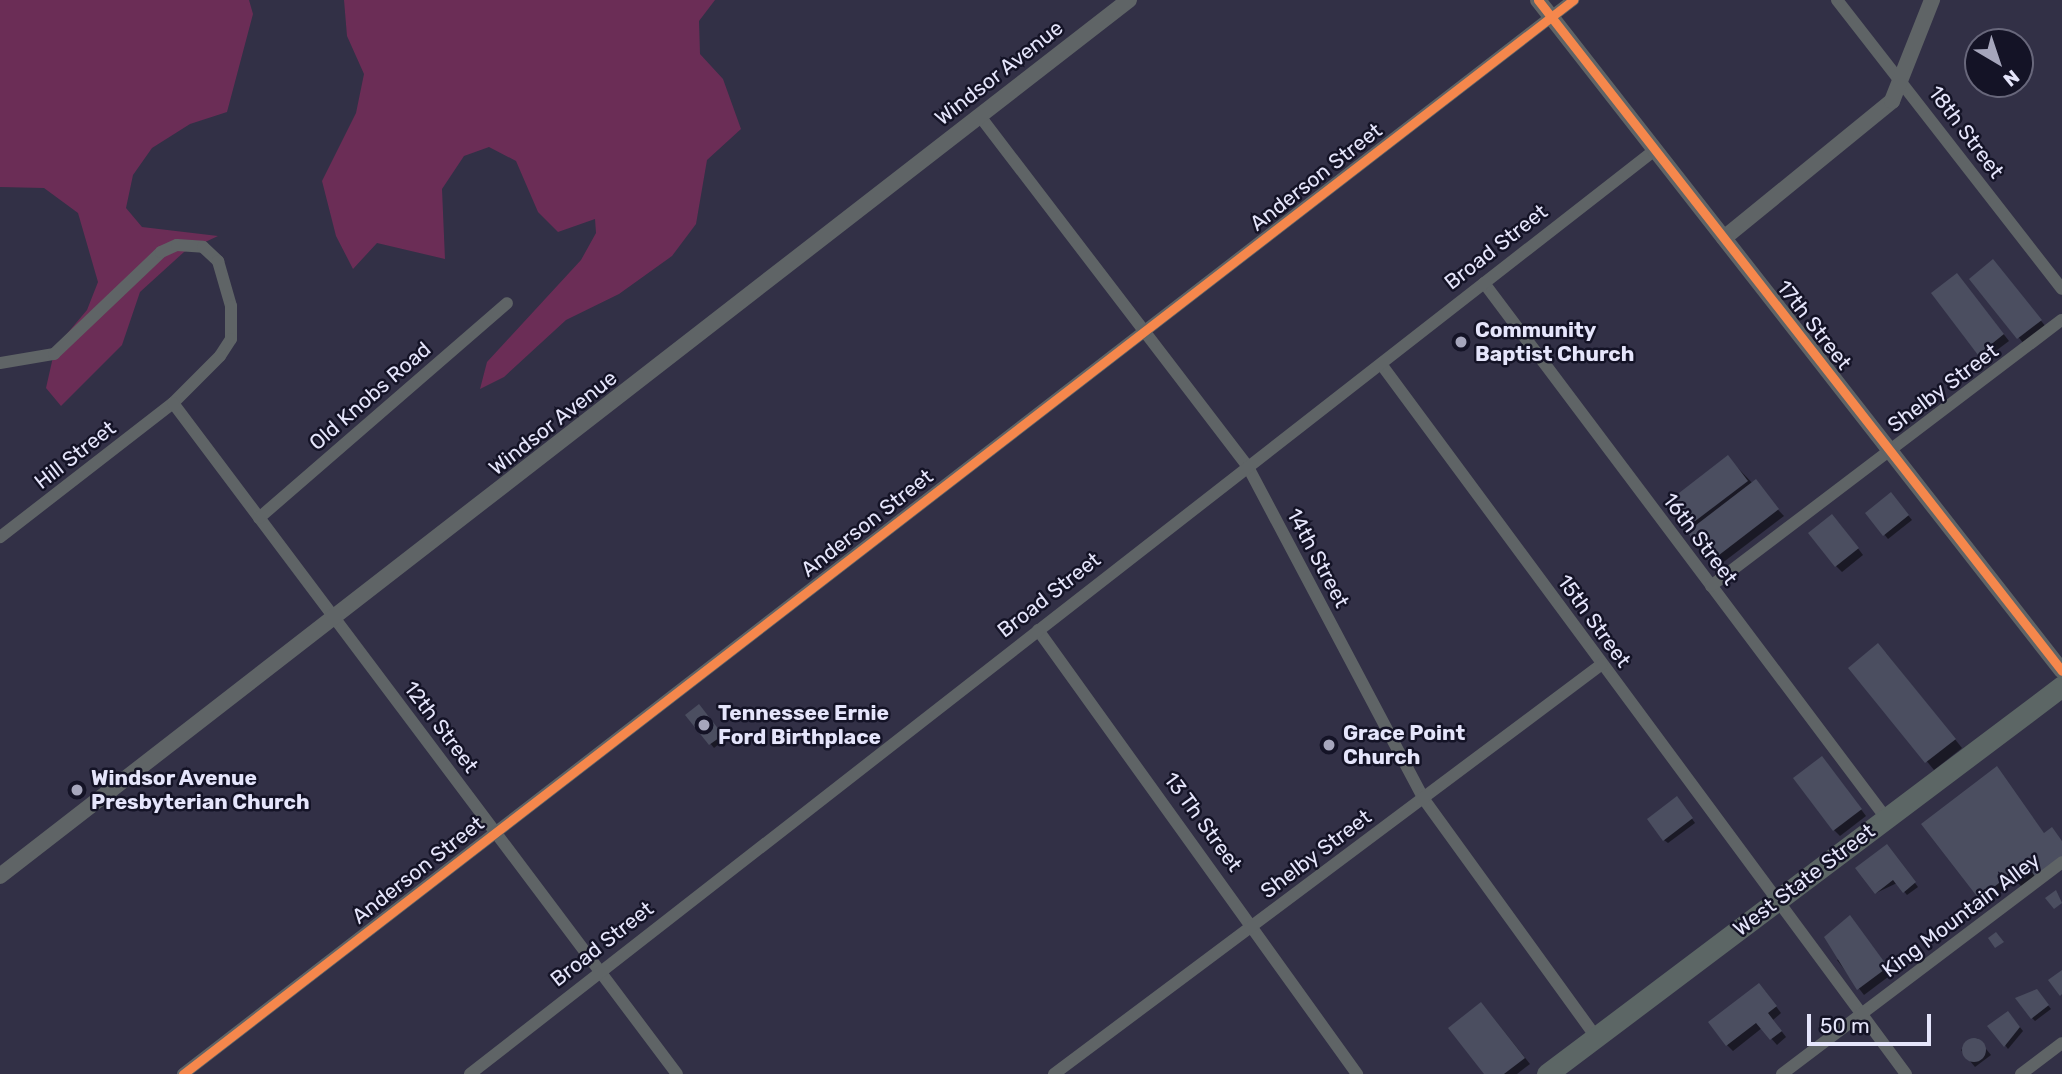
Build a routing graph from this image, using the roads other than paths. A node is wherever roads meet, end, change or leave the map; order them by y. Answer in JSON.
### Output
{"nodes":[{"id":1,"x":1129,"y":0,"type":"edge"},
{"id":2,"x":1538,"y":0,"type":"edge"},
{"id":3,"x":1573,"y":0,"type":"edge"},
{"id":4,"x":1837,"y":0,"type":"edge"},
{"id":5,"x":1932,"y":0,"type":"edge"},
{"id":6,"x":1551,"y":17,"type":"junction"},
{"id":7,"x":1903,"y":82,"type":"junction"},
{"id":8,"x":979,"y":115,"type":"junction"},
{"id":9,"x":1655,"y":150,"type":"junction"},
{"id":10,"x":1724,"y":238,"type":"junction"},
{"id":11,"x":1484,"y":283,"type":"junction"},
{"id":12,"x":2062,"y":289,"type":"edge"},
{"id":13,"x":507,"y":303,"type":"dead end"},
{"id":14,"x":2062,"y":320,"type":"edge"},
{"id":15,"x":1146,"y":330,"type":"junction"},
{"id":16,"x":0,"y":363,"type":"edge"},
{"id":17,"x":1381,"y":364,"type":"junction"},
{"id":18,"x":173,"y":403,"type":"junction"},
{"id":19,"x":1890,"y":450,"type":"junction"},
{"id":20,"x":1248,"y":467,"type":"junction"},
{"id":21,"x":259,"y":518,"type":"junction"},
{"id":22,"x":0,"y":537,"type":"edge"},
{"id":23,"x":1711,"y":586,"type":"junction"},
{"id":24,"x":336,"y":620,"type":"junction"},
{"id":25,"x":1038,"y":631,"type":"junction"},
{"id":26,"x":1602,"y":664,"type":"junction"},
{"id":27,"x":2062,"y":671,"type":"edge"},
{"id":28,"x":2062,"y":686,"type":"edge"},
{"id":29,"x":1423,"y":799,"type":"junction"},
{"id":30,"x":1886,"y":818,"type":"junction"},
{"id":31,"x":496,"y":832,"type":"junction"},
{"id":32,"x":2062,"y":862,"type":"edge"},
{"id":33,"x":0,"y":876,"type":"edge"},
{"id":34,"x":1776,"y":901,"type":"junction"},
{"id":35,"x":1254,"y":925,"type":"junction"},
{"id":36,"x":600,"y":972,"type":"junction"},
{"id":37,"x":1860,"y":1015,"type":"junction"},
{"id":38,"x":1595,"y":1037,"type":"junction"},
{"id":39,"x":2062,"y":1043,"type":"edge"},
{"id":40,"x":183,"y":1074,"type":"edge"},
{"id":41,"x":470,"y":1074,"type":"edge"},
{"id":42,"x":677,"y":1074,"type":"edge"},
{"id":43,"x":1054,"y":1074,"type":"edge"},
{"id":44,"x":1357,"y":1074,"type":"edge"},
{"id":45,"x":1547,"y":1074,"type":"edge"},
{"id":46,"x":1783,"y":1074,"type":"edge"},
{"id":47,"x":1906,"y":1074,"type":"edge"},
{"id":48,"x":2021,"y":1074,"type":"edge"}],
"edges":[{"from":1,"to":8,"type":"street","name":"Windsor Avenue"},
{"from":2,"to":6,"type":"street","name":"17th Street"},
{"from":3,"to":6,"type":"street","name":"Anderson Street"},
{"from":4,"to":7,"type":"street","name":"18th Street"},
{"from":5,"to":7,"type":"street"},
{"from":6,"to":9,"type":"street","name":"17th Street"},
{"from":6,"to":15,"type":"street","name":"Anderson Street"},
{"from":7,"to":10,"type":"street"},
{"from":7,"to":12,"type":"street","name":"18th Street"},
{"from":8,"to":15,"type":"street","name":"14th Street"},
{"from":8,"to":24,"type":"street","name":"Windsor Avenue"},
{"from":9,"to":10,"type":"street","name":"17th Street"},
{"from":9,"to":11,"type":"street","name":"Broad Street"},
{"from":10,"to":19,"type":"street","name":"17th Street"},
{"from":11,"to":17,"type":"street","name":"Broad Street"},
{"from":11,"to":23,"type":"street","name":"16th Street"},
{"from":13,"to":21,"type":"street","name":"Old Knobs Road"},
{"from":14,"to":19,"type":"street","name":"Shelby Street"},
{"from":15,"to":20,"type":"street","name":"14th Street"},
{"from":15,"to":31,"type":"street","name":"Anderson Street"},
{"from":16,"to":18,"type":"street","name":"Hill Street"},
{"from":17,"to":20,"type":"street","name":"Broad Street"},
{"from":17,"to":26,"type":"street","name":"15th Street"},
{"from":18,"to":21,"type":"street","name":"12th Street"},
{"from":18,"to":22,"type":"street","name":"Hill Street"},
{"from":19,"to":23,"type":"street","name":"Shelby Street"},
{"from":19,"to":27,"type":"street","name":"17th Street"},
{"from":20,"to":25,"type":"street","name":"Broad Street"},
{"from":20,"to":29,"type":"street","name":"14th Street"},
{"from":21,"to":24,"type":"street","name":"12th Street"},
{"from":23,"to":30,"type":"street","name":"16th Street"},
{"from":24,"to":31,"type":"street","name":"12th Street"},
{"from":24,"to":33,"type":"street","name":"Windsor Avenue"},
{"from":25,"to":35,"type":"street","name":"13 Th Street"},
{"from":25,"to":36,"type":"street","name":"Broad Street"},
{"from":26,"to":29,"type":"street","name":"Shelby Street"},
{"from":26,"to":34,"type":"street","name":"15th Street"},
{"from":28,"to":30,"type":"main road","name":"West State Street"},
{"from":29,"to":35,"type":"street","name":"Shelby Street"},
{"from":29,"to":38,"type":"street","name":"14th Street"},
{"from":30,"to":34,"type":"main road","name":"West State Street"},
{"from":31,"to":36,"type":"street","name":"12th Street"},
{"from":31,"to":40,"type":"street","name":"Anderson Street"},
{"from":32,"to":37,"type":"street","name":"King Mountain Alley"},
{"from":34,"to":37,"type":"street","name":"15th Street"},
{"from":34,"to":38,"type":"main road","name":"West State Street"},
{"from":35,"to":43,"type":"street","name":"Shelby Street"},
{"from":35,"to":44,"type":"street","name":"13 Th Street"},
{"from":36,"to":41,"type":"street","name":"Broad Street"},
{"from":36,"to":42,"type":"street","name":"12th Street"},
{"from":37,"to":46,"type":"street","name":"King Mountain Alley"},
{"from":37,"to":47,"type":"street","name":"15th Street"},
{"from":38,"to":45,"type":"main road","name":"West State Street"},
{"from":39,"to":48,"type":"street"}]}
